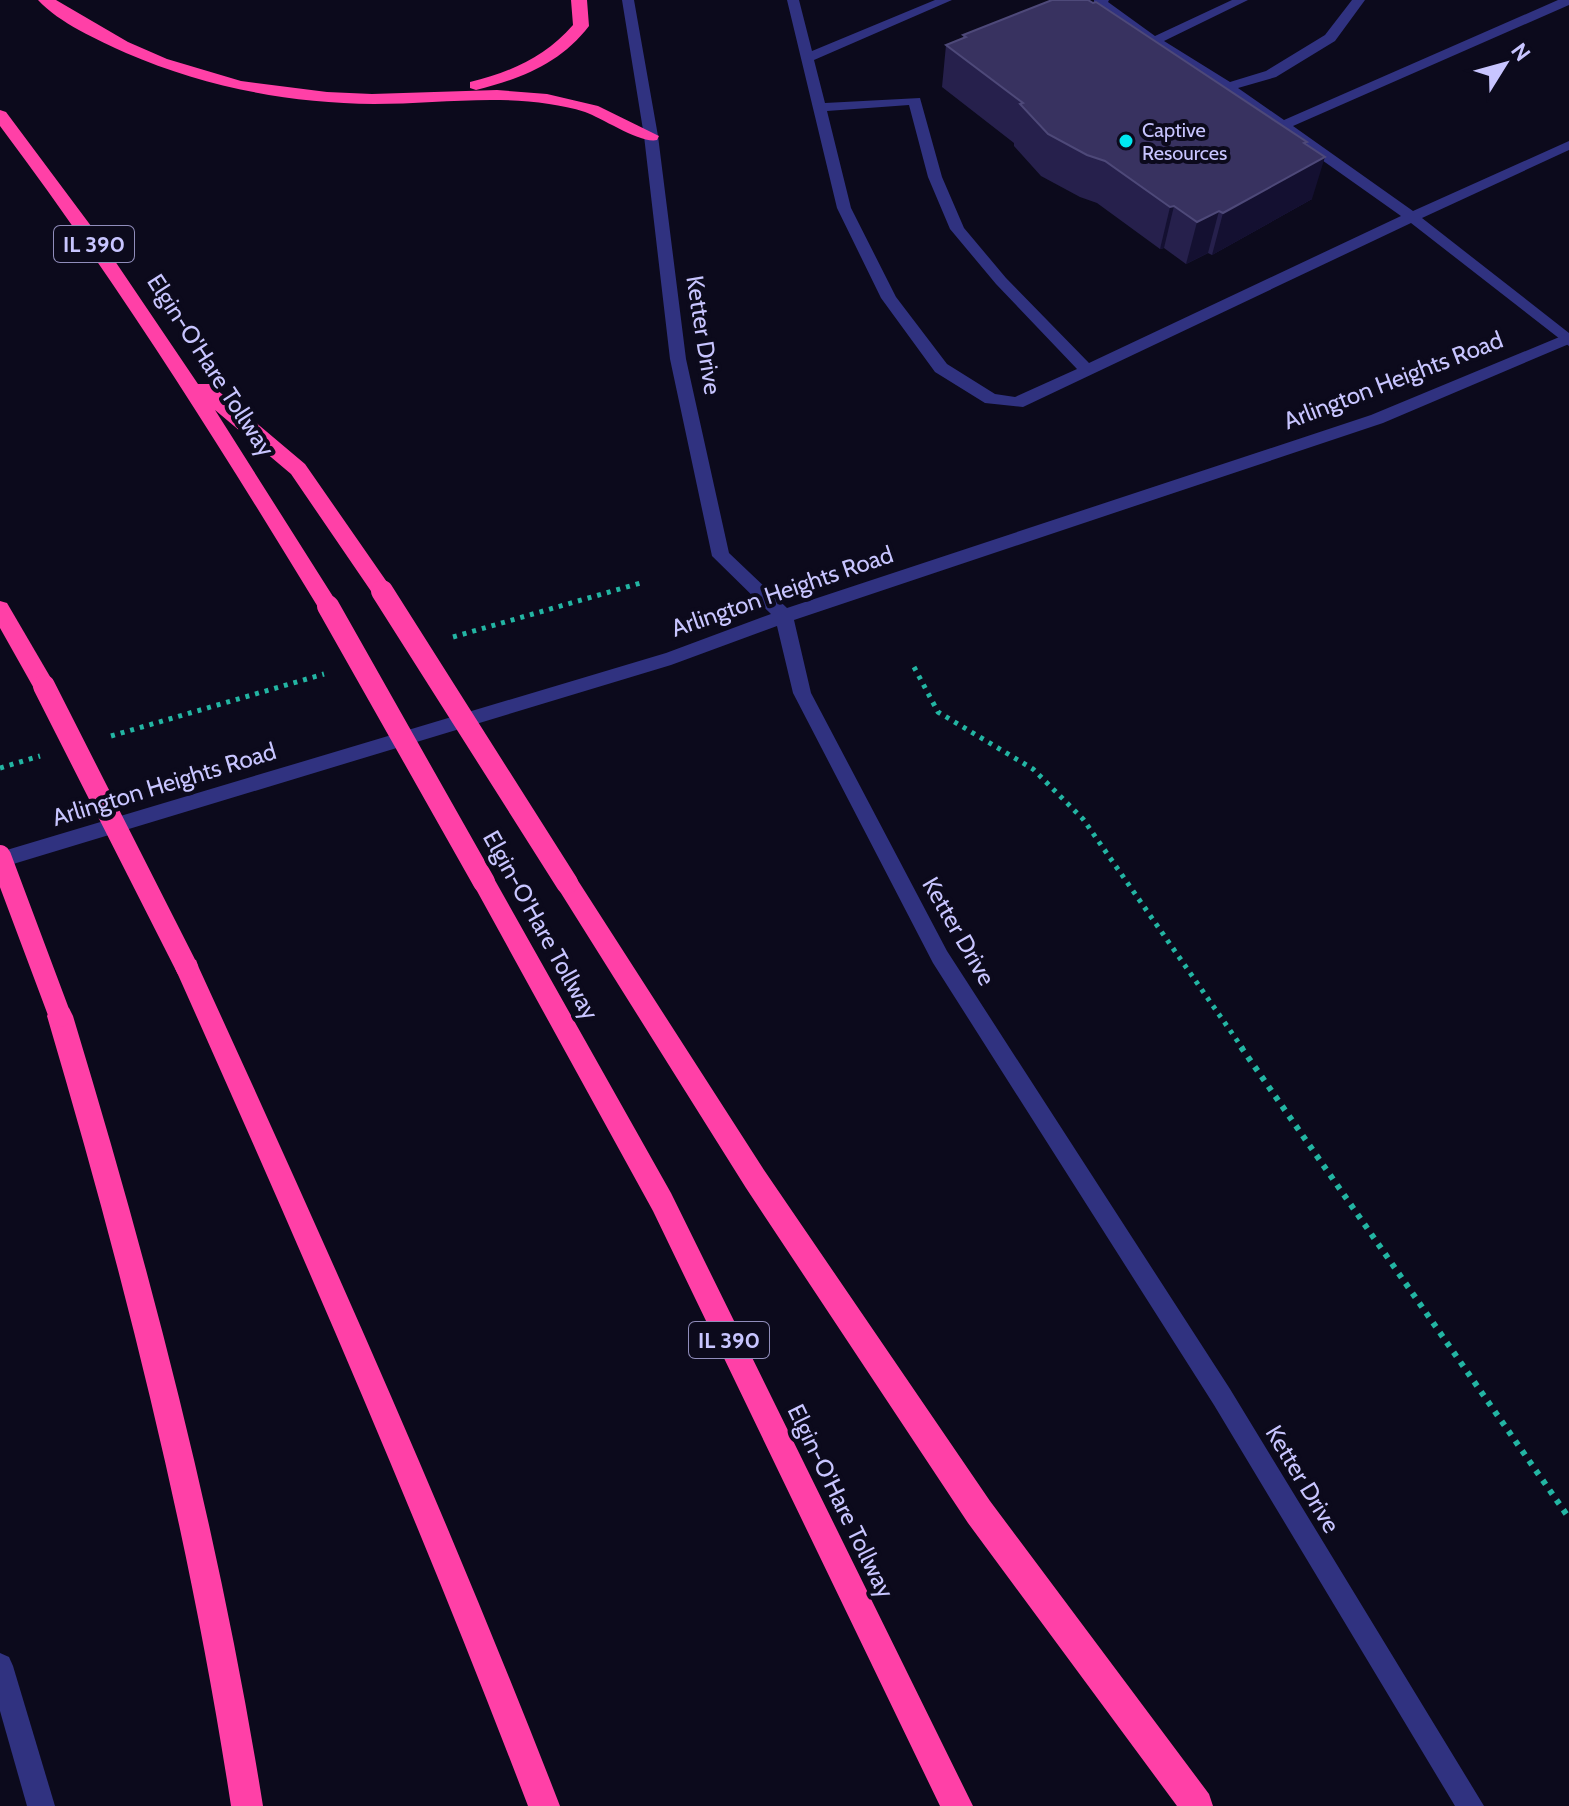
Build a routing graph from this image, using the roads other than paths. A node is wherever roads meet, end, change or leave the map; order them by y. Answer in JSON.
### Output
{"nodes":[{"id":1,"x":46,"y":0,"type":"edge"},
{"id":2,"x":579,"y":0,"type":"edge"},
{"id":3,"x":628,"y":0,"type":"edge"},
{"id":4,"x":793,"y":0,"type":"edge"},
{"id":5,"x":946,"y":0,"type":"edge"},
{"id":6,"x":1242,"y":0,"type":"edge"},
{"id":7,"x":1359,"y":0,"type":"edge"},
{"id":8,"x":1569,"y":0,"type":"edge"},
{"id":9,"x":1099,"y":1,"type":"edge"},
{"id":10,"x":1154,"y":41,"type":"junction"},
{"id":11,"x":808,"y":58,"type":"junction"},
{"id":12,"x":1228,"y":87,"type":"junction"},
{"id":13,"x":372,"y":99,"type":"junction"},
{"id":14,"x":821,"y":107,"type":"junction"},
{"id":15,"x":0,"y":115,"type":"edge"},
{"id":16,"x":1282,"y":126,"type":"junction"},
{"id":17,"x":651,"y":136,"type":"junction"},
{"id":18,"x":1569,"y":145,"type":"edge"},
{"id":19,"x":1412,"y":217,"type":"junction"},
{"id":20,"x":1568,"y":342,"type":"edge"},
{"id":21,"x":1087,"y":370,"type":"junction"},
{"id":22,"x":186,"y":375,"type":"junction"},
{"id":23,"x":0,"y":609,"type":"edge"},
{"id":24,"x":784,"y":616,"type":"junction"},
{"id":25,"x":0,"y":858,"type":"edge"},
{"id":26,"x":0,"y":1666,"type":"edge"},
{"id":27,"x":41,"y":1806,"type":"edge"},
{"id":28,"x":247,"y":1806,"type":"edge"},
{"id":29,"x":544,"y":1806,"type":"edge"},
{"id":30,"x":957,"y":1806,"type":"edge"},
{"id":31,"x":1197,"y":1806,"type":"edge"},
{"id":32,"x":1470,"y":1806,"type":"edge"}],
"edges":[{"from":1,"to":13,"type":"highway"},
{"from":2,"to":13,"type":"highway"},
{"from":3,"to":17,"type":"street","name":"Ketter Drive"},
{"from":4,"to":11,"type":"street"},
{"from":5,"to":11,"type":"street"},
{"from":6,"to":10,"type":"street"},
{"from":7,"to":12,"type":"street"},
{"from":8,"to":16,"type":"street"},
{"from":9,"to":10,"type":"street"},
{"from":10,"to":12,"type":"street"},
{"from":11,"to":14,"type":"street"},
{"from":12,"to":16,"type":"street"},
{"from":13,"to":17,"type":"highway"},
{"from":14,"to":21,"type":"street"},
{"from":14,"to":21,"type":"street"},
{"from":15,"to":22,"type":"highway","name":"Elgin-O'Hare Tollway","number":"IL 390"},
{"from":16,"to":19,"type":"street"},
{"from":17,"to":24,"type":"street","name":"Ketter Drive"},
{"from":18,"to":19,"type":"street"},
{"from":19,"to":20,"type":"street"},
{"from":19,"to":21,"type":"street"},
{"from":20,"to":24,"type":"street","name":"Arlington Heights Road"},
{"from":22,"to":30,"type":"highway","name":"Elgin-O'Hare Tollway","number":"IL 390","bridge":true},
{"from":22,"to":31,"type":"highway","bridge":true},
{"from":23,"to":29,"type":"highway","bridge":true},
{"from":24,"to":25,"type":"street","name":"Arlington Heights Road"},
{"from":24,"to":32,"type":"street","name":"Ketter Drive"},
{"from":25,"to":28,"type":"highway","bridge":true},
{"from":26,"to":27,"type":"street"}]}
